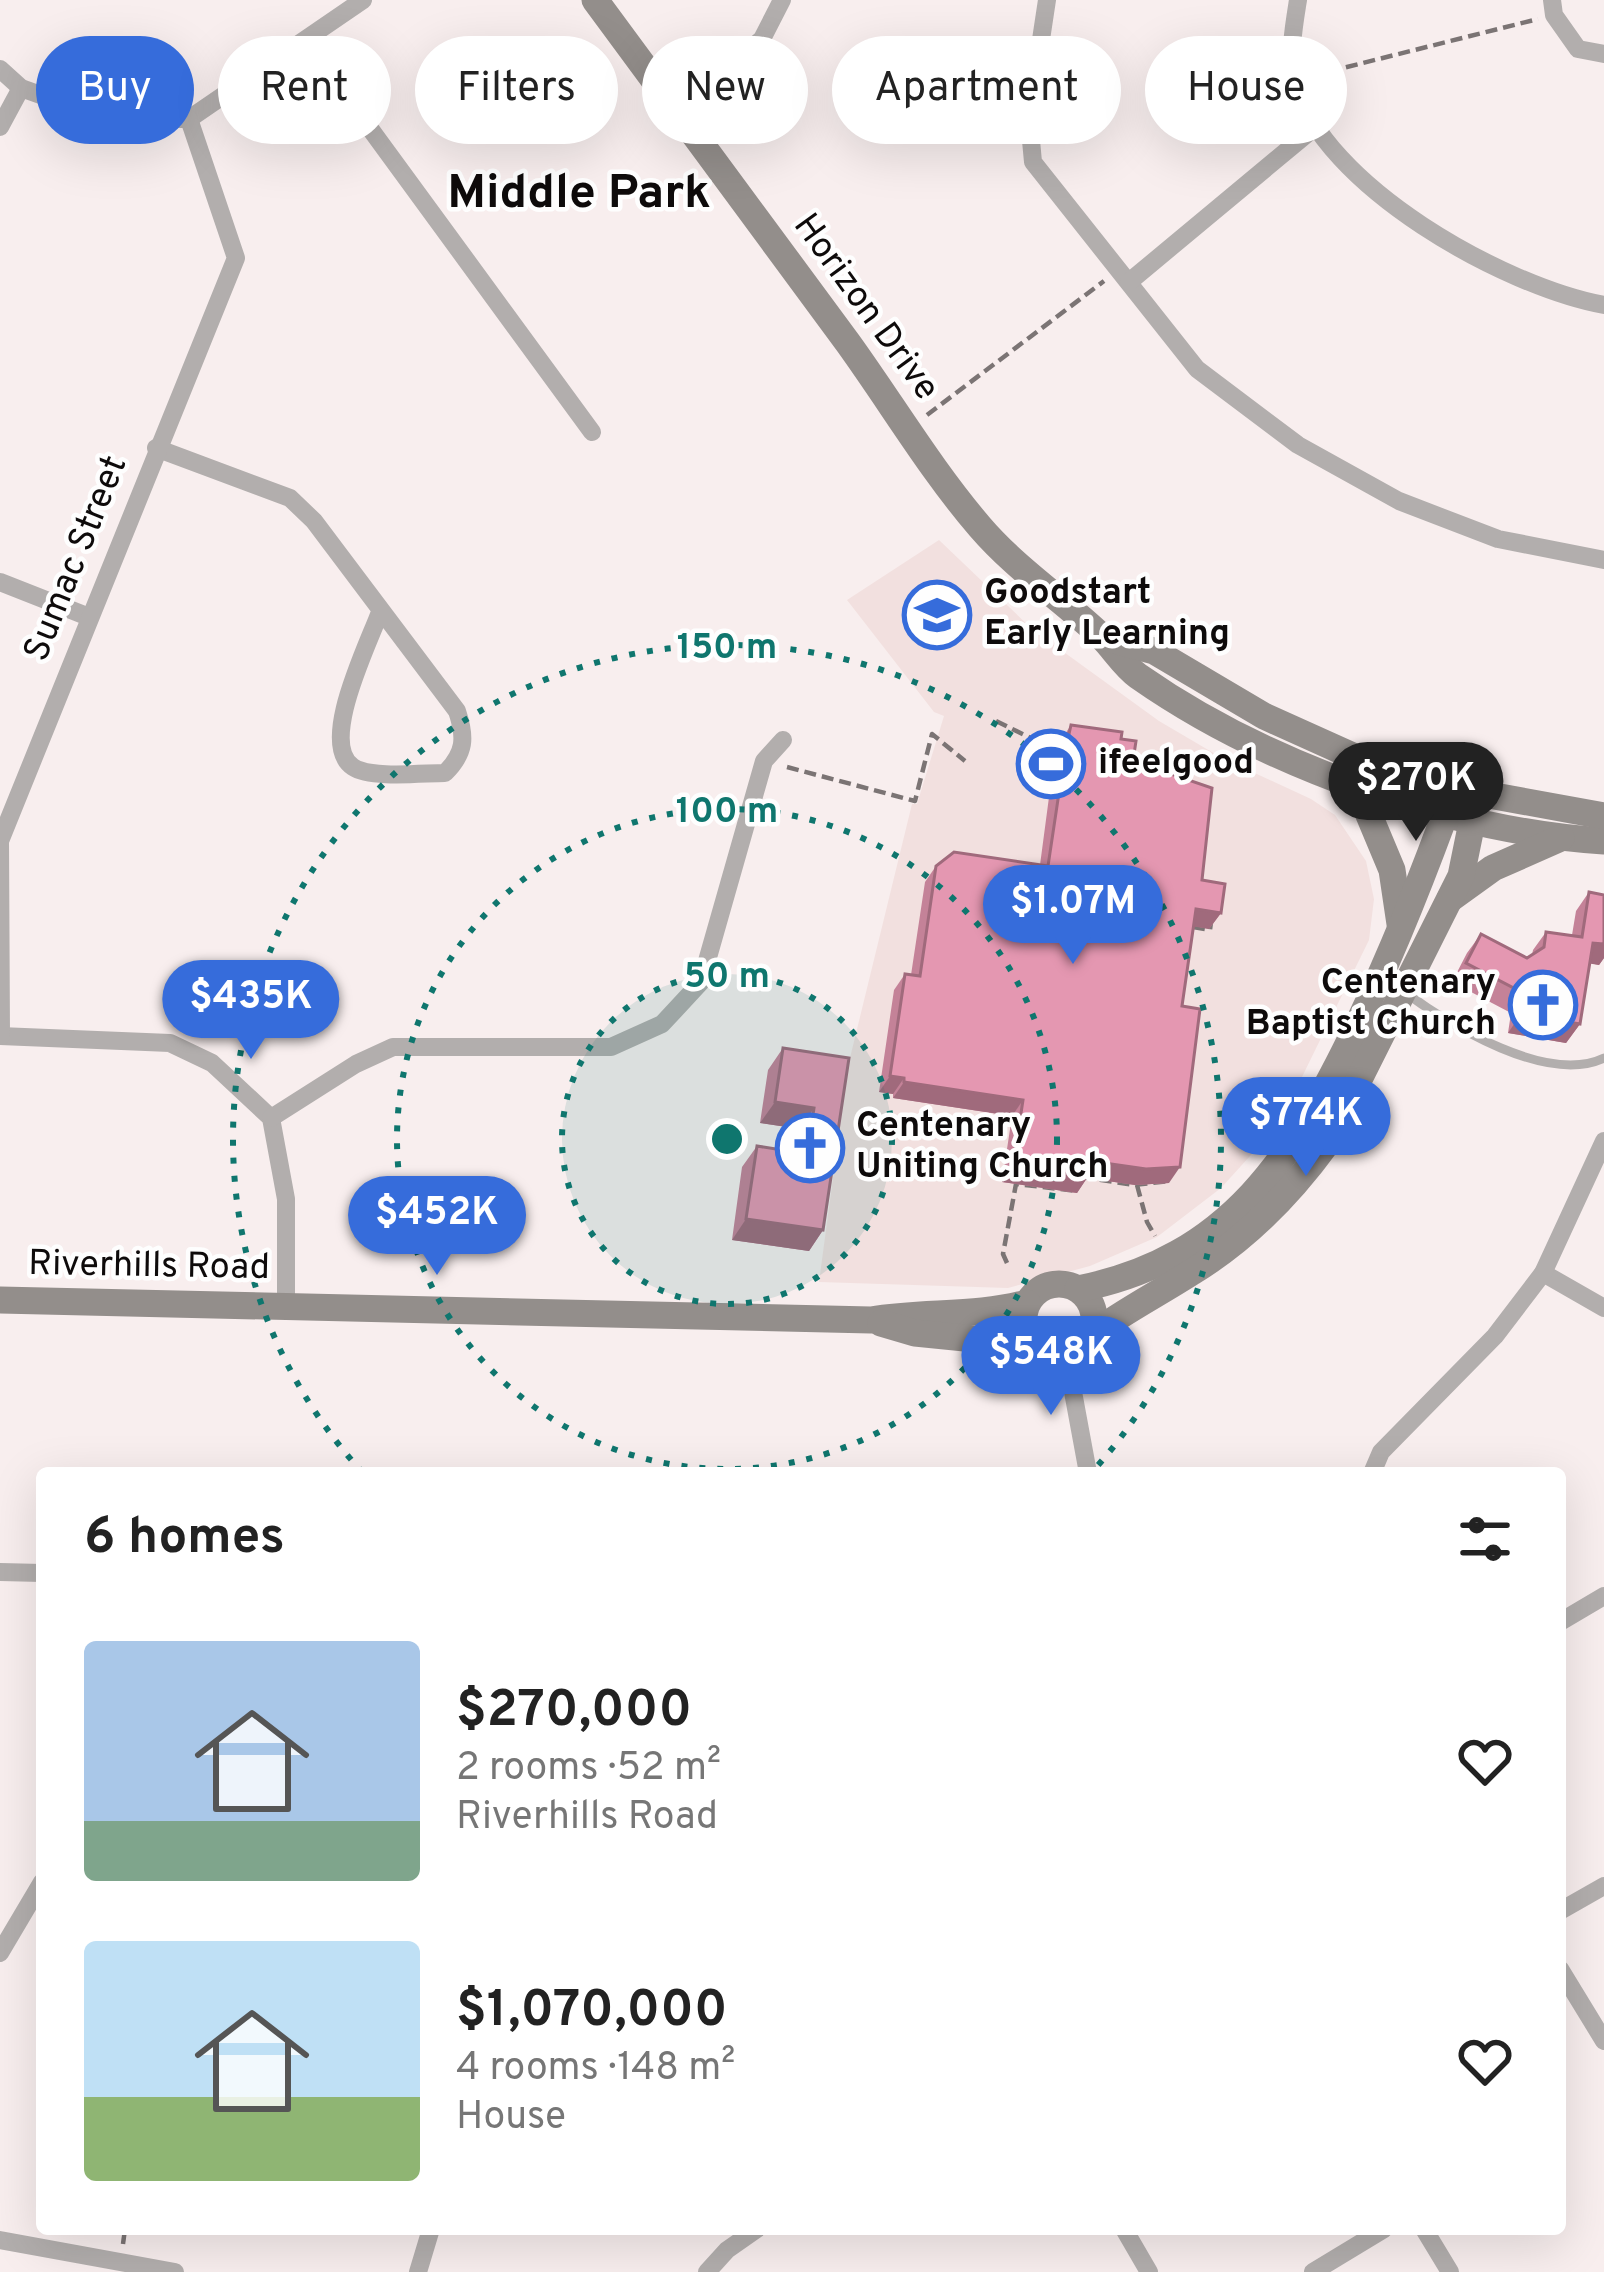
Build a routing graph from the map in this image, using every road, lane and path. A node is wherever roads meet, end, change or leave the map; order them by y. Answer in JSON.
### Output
{"nodes":[{"id":1,"x":363,"y":0,"type":"edge"},
{"id":2,"x":595,"y":0,"type":"edge"},
{"id":3,"x":782,"y":0,"type":"edge"},
{"id":4,"x":1047,"y":0,"type":"edge"},
{"id":5,"x":1298,"y":0,"type":"edge"},
{"id":6,"x":1553,"y":8,"type":"edge"},
{"id":7,"x":313,"y":36,"type":"edge"},
{"id":8,"x":764,"y":36,"type":"edge"},
{"id":9,"x":1296,"y":36,"type":"edge"},
{"id":10,"x":1604,"y":54,"type":"edge"},
{"id":11,"x":642,"y":64,"type":"edge"},
{"id":12,"x":1347,"y":65,"type":"edge"},
{"id":13,"x":0,"y":69,"type":"edge"},
{"id":14,"x":21,"y":88,"type":"junction"},
{"id":15,"x":36,"y":93,"type":"edge"},
{"id":16,"x":0,"y":127,"type":"edge"},
{"id":17,"x":194,"y":134,"type":"edge"},
{"id":18,"x":381,"y":144,"type":"edge"},
{"id":19,"x":701,"y":144,"type":"edge"},
{"id":20,"x":1294,"y":144,"type":"edge"},
{"id":21,"x":1330,"y":144,"type":"edge"},
{"id":22,"x":1124,"y":276,"type":"junction"},
{"id":23,"x":1604,"y":304,"type":"edge"},
{"id":24,"x":909,"y":430,"type":"junction"},
{"id":25,"x":592,"y":432,"type":"dead end"},
{"id":26,"x":156,"y":448,"type":"junction"},
{"id":27,"x":1604,"y":560,"type":"edge"},
{"id":28,"x":0,"y":582,"type":"edge"},
{"id":29,"x":380,"y":612,"type":"junction"},
{"id":30,"x":89,"y":617,"type":"junction"},
{"id":31,"x":1102,"y":637,"type":"junction"},
{"id":32,"x":996,"y":721,"type":"dead end"},
{"id":33,"x":783,"y":740,"type":"dead end"},
{"id":34,"x":1055,"y":746,"type":"edge"},
{"id":35,"x":964,"y":760,"type":"dead end"},
{"id":36,"x":764,"y":761,"type":"junction"},
{"id":37,"x":1356,"y":784,"type":"junction"},
{"id":38,"x":1462,"y":803,"type":"junction"},
{"id":39,"x":1604,"y":816,"type":"edge"},
{"id":40,"x":1561,"y":838,"type":"junction"},
{"id":41,"x":1604,"y":841,"type":"edge"},
{"id":42,"x":1447,"y":902,"type":"junction"},
{"id":43,"x":1212,"y":914,"type":"edge"},
{"id":44,"x":1186,"y":926,"type":"edge"},
{"id":45,"x":1400,"y":928,"type":"junction"},
{"id":46,"x":1401,"y":990,"type":"junction"},
{"id":47,"x":1,"y":1036,"type":"edge"},
{"id":48,"x":1604,"y":1058,"type":"edge"},
{"id":49,"x":271,"y":1118,"type":"junction"},
{"id":50,"x":1604,"y":1141,"type":"edge"},
{"id":51,"x":1173,"y":1162,"type":"edge"},
{"id":52,"x":1137,"y":1185,"type":"junction"},
{"id":53,"x":1158,"y":1241,"type":"dead end"},
{"id":54,"x":1006,"y":1264,"type":"dead end"},
{"id":55,"x":1543,"y":1273,"type":"junction"},
{"id":56,"x":1078,"y":1289,"type":"junction"},
{"id":57,"x":0,"y":1300,"type":"edge"},
{"id":58,"x":1028,"y":1303,"type":"junction"},
{"id":59,"x":286,"y":1306,"type":"junction"},
{"id":60,"x":1604,"y":1308,"type":"edge"},
{"id":61,"x":872,"y":1320,"type":"junction"},
{"id":62,"x":1034,"y":1345,"type":"junction"},
{"id":63,"x":1078,"y":1345,"type":"junction"},
{"id":64,"x":1088,"y":1467,"type":"edge"},
{"id":65,"x":1375,"y":1467,"type":"edge"},
{"id":66,"x":0,"y":1572,"type":"edge"},
{"id":67,"x":36,"y":1573,"type":"edge"},
{"id":68,"x":1604,"y":1596,"type":"edge"},
{"id":69,"x":1566,"y":1618,"type":"edge"},
{"id":70,"x":1604,"y":1886,"type":"edge"},
{"id":71,"x":36,"y":1892,"type":"edge"},
{"id":72,"x":1566,"y":1908,"type":"edge"},
{"id":73,"x":0,"y":1953,"type":"edge"},
{"id":74,"x":1566,"y":1980,"type":"edge"},
{"id":75,"x":1604,"y":2041,"type":"edge"},
{"id":76,"x":429,"y":2235,"type":"edge"},
{"id":77,"x":748,"y":2235,"type":"edge"},
{"id":78,"x":1127,"y":2235,"type":"edge"},
{"id":79,"x":1374,"y":2235,"type":"edge"},
{"id":80,"x":1428,"y":2235,"type":"edge"},
{"id":81,"x":0,"y":2240,"type":"edge"},
{"id":82,"x":175,"y":2272,"type":"edge"},
{"id":83,"x":418,"y":2272,"type":"edge"},
{"id":84,"x":707,"y":2272,"type":"edge"},
{"id":85,"x":1149,"y":2272,"type":"edge"},
{"id":86,"x":1313,"y":2272,"type":"edge"},
{"id":87,"x":1450,"y":2272,"type":"edge"}],
"edges":[{"from":1,"to":7,"type":"street"},
{"from":2,"to":11,"type":"street","name":"Horizon Drive"},
{"from":3,"to":8,"type":"street"},
{"from":4,"to":22,"type":"street"},
{"from":5,"to":9,"type":"street"},
{"from":6,"to":10,"type":"street"},
{"from":6,"to":12,"type":"path"},
{"from":13,"to":14,"type":"street"},
{"from":14,"to":15,"type":"street"},
{"from":14,"to":16,"type":"street"},
{"from":17,"to":26,"type":"street","name":"Sumac Street"},
{"from":18,"to":25,"type":"street"},
{"from":19,"to":24,"type":"street","name":"Horizon Drive"},
{"from":20,"to":22,"type":"street"},
{"from":21,"to":23,"type":"street"},
{"from":22,"to":24,"type":"path"},
{"from":22,"to":27,"type":"street"},
{"from":24,"to":31,"type":"street","name":"Horizon Drive"},
{"from":26,"to":29,"type":"street"},
{"from":26,"to":30,"type":"street","name":"Sumac Street"},
{"from":28,"to":30,"type":"street"},
{"from":29,"to":29,"type":"street"},
{"from":30,"to":47,"type":"street","name":"Sumac Street"},
{"from":31,"to":37,"type":"street","name":"Horizon Drive"},
{"from":31,"to":38,"type":"street","name":"Horizon Drive"},
{"from":32,"to":34,"type":"path"},
{"from":33,"to":36,"type":"street"},
{"from":35,"to":36,"type":"path"},
{"from":36,"to":49,"type":"street"},
{"from":37,"to":38,"type":"street","name":"Horizon Drive"},
{"from":37,"to":45,"type":"street"},
{"from":38,"to":39,"type":"street","name":"Horizon Drive"},
{"from":38,"to":40,"type":"street","name":"Horizon Drive"},
{"from":38,"to":42,"type":"street"},
{"from":38,"to":45,"type":"street"},
{"from":40,"to":41,"type":"street","name":"Horizon Drive"},
{"from":40,"to":42,"type":"street"},
{"from":42,"to":46,"type":"street"},
{"from":43,"to":44,"type":"path"},
{"from":45,"to":56,"type":"street"},
{"from":46,"to":48,"type":"lane"},
{"from":46,"to":63,"type":"street"},
{"from":47,"to":49,"type":"street"},
{"from":49,"to":59,"type":"street"},
{"from":50,"to":55,"type":"street"},
{"from":51,"to":52,"type":"path"},
{"from":52,"to":53,"type":"path"},
{"from":52,"to":54,"type":"path"},
{"from":55,"to":60,"type":"street"},
{"from":55,"to":65,"type":"street"},
{"from":56,"to":58,"type":"street"},
{"from":56,"to":63,"type":"street"},
{"from":57,"to":59,"type":"street","name":"Riverhills Road"},
{"from":58,"to":61,"type":"street","name":"Riverhills Road"},
{"from":58,"to":62,"type":"street"},
{"from":59,"to":61,"type":"street","name":"Riverhills Road"},
{"from":61,"to":62,"type":"street","name":"Riverhills Road"},
{"from":62,"to":63,"type":"street"},
{"from":63,"to":64,"type":"street"},
{"from":66,"to":67,"type":"street"},
{"from":68,"to":69,"type":"street"},
{"from":70,"to":72,"type":"street"},
{"from":71,"to":73,"type":"street"},
{"from":74,"to":75,"type":"street"},
{"from":76,"to":83,"type":"street"},
{"from":77,"to":84,"type":"street"},
{"from":78,"to":85,"type":"street"},
{"from":79,"to":86,"type":"street"},
{"from":80,"to":87,"type":"street"},
{"from":81,"to":82,"type":"street"}]}
